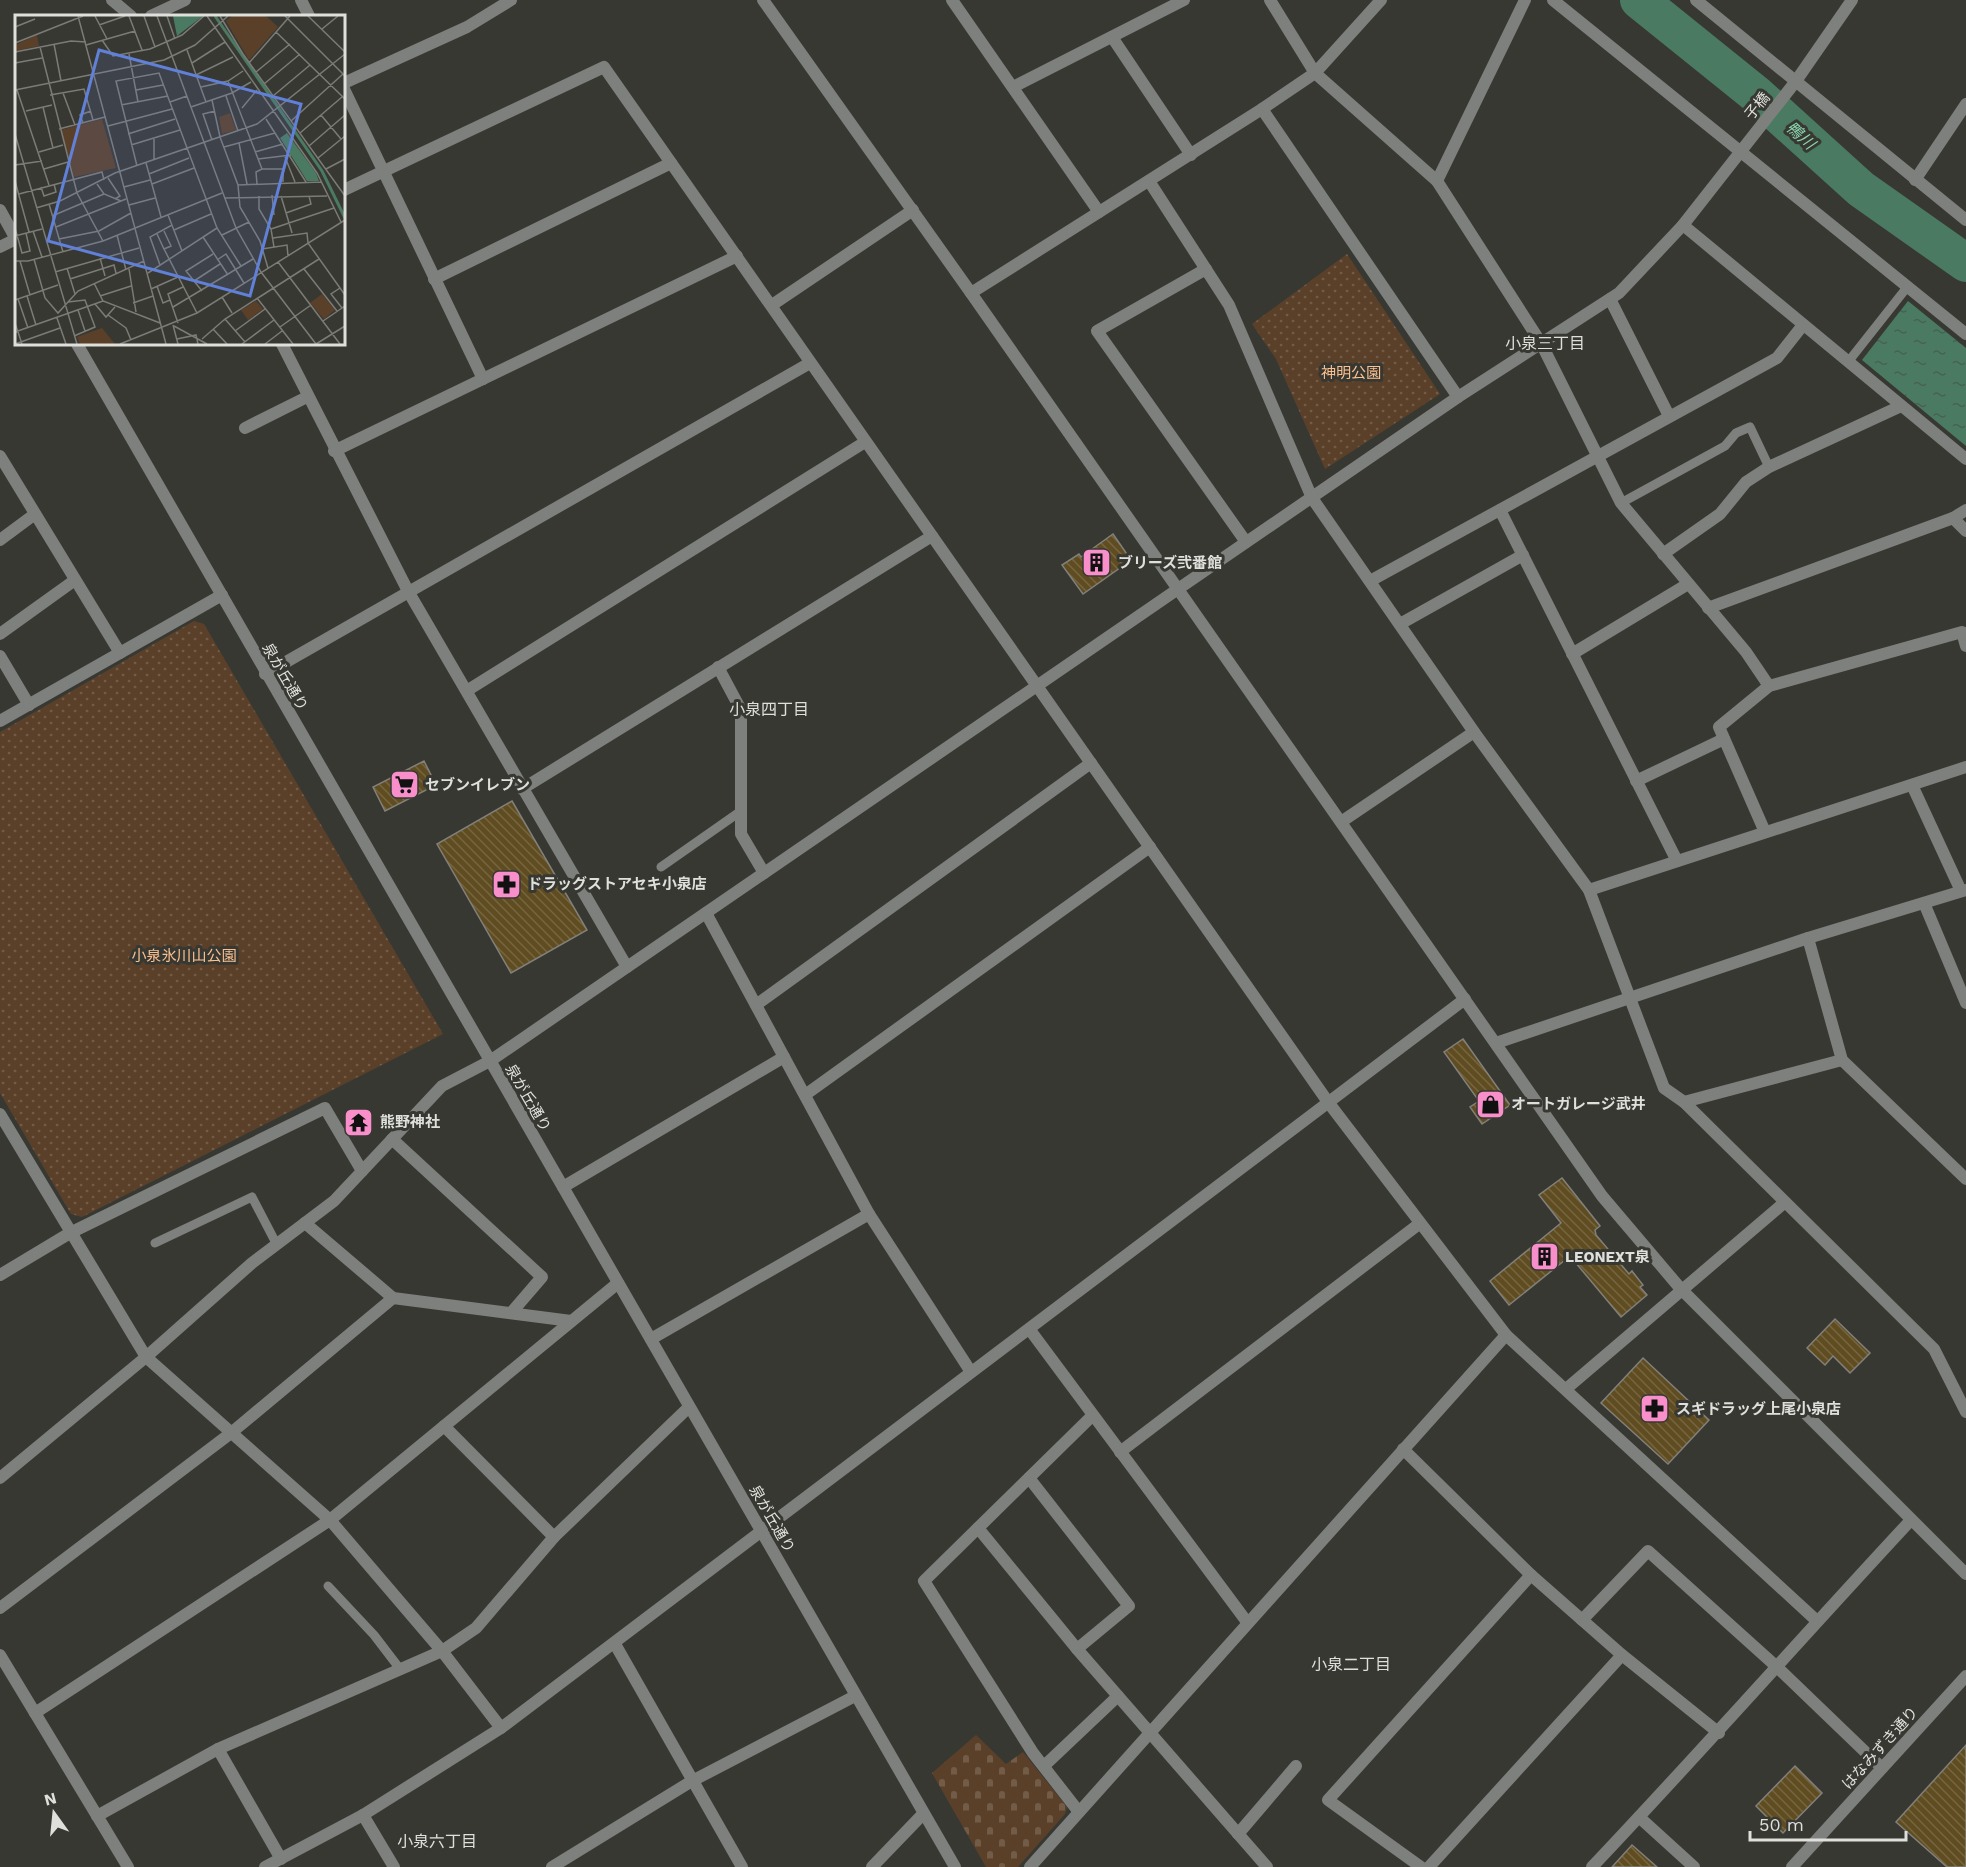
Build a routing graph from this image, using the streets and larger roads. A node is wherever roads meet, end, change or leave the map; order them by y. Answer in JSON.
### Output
{"nodes":[{"id":1,"x":112,"y":0,"type":"edge"},
{"id":2,"x":185,"y":0,"type":"edge"},
{"id":3,"x":301,"y":0,"type":"edge"},
{"id":4,"x":511,"y":0,"type":"edge"},
{"id":5,"x":763,"y":0,"type":"edge"},
{"id":6,"x":952,"y":0,"type":"edge"},
{"id":7,"x":1184,"y":0,"type":"edge"},
{"id":8,"x":1270,"y":0,"type":"edge"},
{"id":9,"x":1381,"y":0,"type":"edge"},
{"id":10,"x":1525,"y":0,"type":"edge"},
{"id":11,"x":1553,"y":0,"type":"edge"},
{"id":12,"x":1696,"y":0,"type":"edge"},
{"id":13,"x":1852,"y":0,"type":"edge"},
{"id":14,"x":130,"y":15,"type":"edge"},
{"id":15,"x":153,"y":15,"type":"edge"},
{"id":16,"x":308,"y":15,"type":"edge"},
{"id":17,"x":1112,"y":37,"type":"junction"},
{"id":18,"x":1315,"y":73,"type":"junction"},
{"id":19,"x":1796,"y":81,"type":"junction"},
{"id":20,"x":345,"y":82,"type":"edge"},
{"id":21,"x":1013,"y":87,"type":"junction"},
{"id":22,"x":345,"y":92,"type":"edge"},
{"id":23,"x":1966,"y":104,"type":"edge"},
{"id":24,"x":1262,"y":109,"type":"junction"},
{"id":25,"x":1740,"y":150,"type":"junction"},
{"id":26,"x":1191,"y":155,"type":"junction"},
{"id":27,"x":671,"y":163,"type":"junction"},
{"id":28,"x":382,"y":172,"type":"junction"},
{"id":29,"x":1915,"y":180,"type":"junction"},
{"id":30,"x":1149,"y":181,"type":"junction"},
{"id":31,"x":1437,"y":181,"type":"junction"},
{"id":32,"x":345,"y":190,"type":"edge"},
{"id":33,"x":0,"y":210,"type":"edge"},
{"id":34,"x":913,"y":210,"type":"junction"},
{"id":35,"x":1099,"y":212,"type":"junction"},
{"id":36,"x":1966,"y":220,"type":"edge"},
{"id":37,"x":1683,"y":225,"type":"junction"},
{"id":38,"x":15,"y":237,"type":"edge"},
{"id":39,"x":15,"y":240,"type":"edge"},
{"id":40,"x":0,"y":247,"type":"edge"},
{"id":41,"x":737,"y":256,"type":"junction"},
{"id":42,"x":1206,"y":269,"type":"junction"},
{"id":43,"x":434,"y":279,"type":"junction"},
{"id":44,"x":971,"y":293,"type":"junction"},
{"id":45,"x":1610,"y":299,"type":"junction"},
{"id":46,"x":772,"y":305,"type":"junction"},
{"id":47,"x":1803,"y":325,"type":"junction"},
{"id":48,"x":1966,"y":334,"type":"edge"},
{"id":49,"x":1541,"y":343,"type":"junction"},
{"id":50,"x":78,"y":345,"type":"edge"},
{"id":51,"x":282,"y":345,"type":"edge"},
{"id":52,"x":810,"y":363,"type":"junction"},
{"id":53,"x":483,"y":378,"type":"junction"},
{"id":54,"x":308,"y":397,"type":"junction"},
{"id":55,"x":1458,"y":397,"type":"junction"},
{"id":56,"x":1901,"y":406,"type":"junction"},
{"id":57,"x":1669,"y":416,"type":"junction"},
{"id":58,"x":245,"y":428,"type":"dead end"},
{"id":59,"x":865,"y":442,"type":"junction"},
{"id":60,"x":334,"y":451,"type":"junction"},
{"id":61,"x":0,"y":456,"type":"edge"},
{"id":62,"x":1598,"y":456,"type":"junction"},
{"id":63,"x":1966,"y":459,"type":"edge"},
{"id":64,"x":1312,"y":498,"type":"junction"},
{"id":65,"x":1500,"y":510,"type":"junction"},
{"id":66,"x":1966,"y":510,"type":"edge"},
{"id":67,"x":35,"y":514,"type":"junction"},
{"id":68,"x":1953,"y":518,"type":"junction"},
{"id":69,"x":1966,"y":531,"type":"edge"},
{"id":70,"x":932,"y":536,"type":"junction"},
{"id":71,"x":0,"y":540,"type":"edge"},
{"id":72,"x":1246,"y":543,"type":"junction"},
{"id":73,"x":1663,"y":554,"type":"junction"},
{"id":74,"x":1523,"y":555,"type":"junction"},
{"id":75,"x":75,"y":580,"type":"junction"},
{"id":76,"x":1370,"y":581,"type":"junction"},
{"id":77,"x":1688,"y":584,"type":"junction"},
{"id":78,"x":1178,"y":588,"type":"junction"},
{"id":79,"x":408,"y":591,"type":"junction"},
{"id":80,"x":222,"y":596,"type":"junction"},
{"id":81,"x":1708,"y":608,"type":"junction"},
{"id":82,"x":1400,"y":624,"type":"junction"},
{"id":83,"x":0,"y":634,"type":"edge"},
{"id":84,"x":1966,"y":646,"type":"edge"},
{"id":85,"x":120,"y":653,"type":"junction"},
{"id":86,"x":1572,"y":654,"type":"junction"},
{"id":87,"x":0,"y":656,"type":"edge"},
{"id":88,"x":718,"y":667,"type":"junction"},
{"id":89,"x":266,"y":674,"type":"junction"},
{"id":90,"x":1036,"y":686,"type":"junction"},
{"id":91,"x":1769,"y":687,"type":"junction"},
{"id":92,"x":468,"y":690,"type":"junction"},
{"id":93,"x":29,"y":705,"type":"junction"},
{"id":94,"x":0,"y":721,"type":"edge"},
{"id":95,"x":1474,"y":732,"type":"junction"},
{"id":96,"x":1724,"y":739,"type":"junction"},
{"id":97,"x":1091,"y":763,"type":"junction"},
{"id":98,"x":1966,"y":766,"type":"edge"},
{"id":99,"x":1636,"y":781,"type":"junction"},
{"id":100,"x":1912,"y":785,"type":"junction"},
{"id":101,"x":522,"y":789,"type":"junction"},
{"id":102,"x":1341,"y":822,"type":"junction"},
{"id":103,"x":1765,"y":832,"type":"junction"},
{"id":104,"x":1150,"y":847,"type":"junction"},
{"id":105,"x":1677,"y":861,"type":"junction"},
{"id":106,"x":764,"y":873,"type":"junction"},
{"id":107,"x":1589,"y":890,"type":"junction"},
{"id":108,"x":1963,"y":890,"type":"edge"},
{"id":109,"x":1924,"y":903,"type":"junction"},
{"id":110,"x":706,"y":913,"type":"junction"},
{"id":111,"x":1808,"y":938,"type":"junction"},
{"id":112,"x":627,"y":967,"type":"junction"},
{"id":113,"x":1630,"y":996,"type":"junction"},
{"id":114,"x":1465,"y":999,"type":"junction"},
{"id":115,"x":1966,"y":1004,"type":"edge"},
{"id":116,"x":756,"y":1005,"type":"junction"},
{"id":117,"x":1496,"y":1043,"type":"junction"},
{"id":118,"x":784,"y":1057,"type":"junction"},
{"id":119,"x":1842,"y":1060,"type":"junction"},
{"id":120,"x":490,"y":1061,"type":"junction"},
{"id":121,"x":805,"y":1095,"type":"junction"},
{"id":122,"x":1328,"y":1102,"type":"junction"},
{"id":123,"x":1684,"y":1102,"type":"junction"},
{"id":124,"x":0,"y":1114,"type":"edge"},
{"id":125,"x":392,"y":1139,"type":"junction"},
{"id":126,"x":362,"y":1171,"type":"junction"},
{"id":127,"x":1966,"y":1179,"type":"edge"},
{"id":128,"x":563,"y":1187,"type":"junction"},
{"id":129,"x":1784,"y":1203,"type":"junction"},
{"id":130,"x":869,"y":1214,"type":"junction"},
{"id":131,"x":305,"y":1223,"type":"junction"},
{"id":132,"x":1419,"y":1224,"type":"junction"},
{"id":133,"x":70,"y":1233,"type":"junction"},
{"id":134,"x":0,"y":1275,"type":"edge"},
{"id":135,"x":618,"y":1283,"type":"junction"},
{"id":136,"x":1680,"y":1288,"type":"junction"},
{"id":137,"x":393,"y":1298,"type":"junction"},
{"id":138,"x":511,"y":1314,"type":"junction"},
{"id":139,"x":571,"y":1321,"type":"junction"},
{"id":140,"x":1030,"y":1330,"type":"junction"},
{"id":141,"x":1506,"y":1335,"type":"junction"},
{"id":142,"x":651,"y":1339,"type":"junction"},
{"id":143,"x":146,"y":1357,"type":"junction"},
{"id":144,"x":971,"y":1372,"type":"junction"},
{"id":145,"x":1566,"y":1389,"type":"junction"},
{"id":146,"x":689,"y":1407,"type":"junction"},
{"id":147,"x":1966,"y":1412,"type":"edge"},
{"id":148,"x":1092,"y":1416,"type":"junction"},
{"id":149,"x":444,"y":1426,"type":"junction"},
{"id":150,"x":231,"y":1433,"type":"junction"},
{"id":151,"x":1403,"y":1449,"type":"junction"},
{"id":152,"x":1120,"y":1452,"type":"junction"},
{"id":153,"x":0,"y":1478,"type":"edge"},
{"id":154,"x":1029,"y":1478,"type":"junction"},
{"id":155,"x":330,"y":1520,"type":"junction"},
{"id":156,"x":1911,"y":1520,"type":"junction"},
{"id":157,"x":978,"y":1528,"type":"junction"},
{"id":158,"x":762,"y":1533,"type":"junction"},
{"id":159,"x":554,"y":1537,"type":"junction"},
{"id":160,"x":1966,"y":1574,"type":"edge"},
{"id":161,"x":1531,"y":1575,"type":"junction"},
{"id":162,"x":0,"y":1608,"type":"edge"},
{"id":163,"x":1582,"y":1620,"type":"junction"},
{"id":164,"x":1817,"y":1621,"type":"junction"},
{"id":165,"x":1247,"y":1622,"type":"junction"},
{"id":166,"x":615,"y":1644,"type":"junction"},
{"id":167,"x":1077,"y":1649,"type":"junction"},
{"id":168,"x":442,"y":1651,"type":"junction"},
{"id":169,"x":0,"y":1655,"type":"edge"},
{"id":170,"x":1622,"y":1655,"type":"junction"},
{"id":171,"x":1777,"y":1667,"type":"junction"},
{"id":172,"x":1966,"y":1676,"type":"edge"},
{"id":173,"x":855,"y":1696,"type":"junction"},
{"id":174,"x":1118,"y":1696,"type":"junction"},
{"id":175,"x":35,"y":1713,"type":"junction"},
{"id":176,"x":501,"y":1728,"type":"junction"},
{"id":177,"x":1150,"y":1731,"type":"junction"},
{"id":178,"x":1719,"y":1733,"type":"junction"},
{"id":179,"x":218,"y":1749,"type":"junction"},
{"id":180,"x":1044,"y":1766,"type":"junction"},
{"id":181,"x":1296,"y":1766,"type":"dead end"},
{"id":182,"x":1882,"y":1768,"type":"junction"},
{"id":183,"x":692,"y":1781,"type":"junction"},
{"id":184,"x":1079,"y":1812,"type":"junction"},
{"id":185,"x":923,"y":1814,"type":"junction"},
{"id":186,"x":363,"y":1815,"type":"junction"},
{"id":187,"x":97,"y":1816,"type":"junction"},
{"id":188,"x":1639,"y":1817,"type":"junction"},
{"id":189,"x":1238,"y":1834,"type":"junction"},
{"id":190,"x":281,"y":1858,"type":"junction"},
{"id":191,"x":128,"y":1867,"type":"edge"},
{"id":192,"x":265,"y":1867,"type":"edge"},
{"id":193,"x":394,"y":1867,"type":"edge"},
{"id":194,"x":552,"y":1867,"type":"edge"},
{"id":195,"x":742,"y":1867,"type":"edge"},
{"id":196,"x":872,"y":1867,"type":"edge"},
{"id":197,"x":955,"y":1867,"type":"edge"},
{"id":198,"x":1030,"y":1867,"type":"edge"},
{"id":199,"x":1267,"y":1867,"type":"edge"},
{"id":200,"x":1421,"y":1867,"type":"edge"},
{"id":201,"x":1429,"y":1867,"type":"edge"},
{"id":202,"x":1592,"y":1867,"type":"edge"},
{"id":203,"x":1694,"y":1867,"type":"edge"},
{"id":204,"x":1792,"y":1867,"type":"edge"}],
"edges":[{"from":1,"to":14,"type":"street"},
{"from":2,"to":15,"type":"street"},
{"from":3,"to":16,"type":"street"},
{"from":4,"to":20,"type":"street"},
{"from":5,"to":34,"type":"street"},
{"from":6,"to":21,"type":"street"},
{"from":7,"to":17,"type":"street"},
{"from":8,"to":18,"type":"street"},
{"from":9,"to":18,"type":"street"},
{"from":10,"to":31,"type":"street"},
{"from":11,"to":25,"type":"street"},
{"from":12,"to":19,"type":"street"},
{"from":13,"to":19,"type":"street","name":"子橋"},
{"from":17,"to":21,"type":"street"},
{"from":17,"to":26,"type":"street"},
{"from":18,"to":24,"type":"street"},
{"from":18,"to":31,"type":"street"},
{"from":19,"to":25,"type":"street","name":"子橋"},
{"from":19,"to":29,"type":"street"},
{"from":21,"to":35,"type":"street"},
{"from":22,"to":28,"type":"street"},
{"from":23,"to":29,"type":"street"},
{"from":24,"to":26,"type":"street"},
{"from":24,"to":55,"type":"street"},
{"from":25,"to":37,"type":"street","name":"子橋"},
{"from":25,"to":48,"type":"street"},
{"from":26,"to":30,"type":"street"},
{"from":27,"to":28,"type":"street"},
{"from":27,"to":41,"type":"street"},
{"from":27,"to":43,"type":"street"},
{"from":28,"to":32,"type":"street"},
{"from":28,"to":43,"type":"street"},
{"from":29,"to":36,"type":"street"},
{"from":30,"to":35,"type":"street"},
{"from":30,"to":42,"type":"street"},
{"from":31,"to":49,"type":"street"},
{"from":33,"to":38,"type":"street"},
{"from":34,"to":44,"type":"street"},
{"from":34,"to":46,"type":"street"},
{"from":35,"to":44,"type":"street"},
{"from":37,"to":45,"type":"street","name":"子橋"},
{"from":37,"to":47,"type":"street"},
{"from":39,"to":40,"type":"street"},
{"from":41,"to":46,"type":"street"},
{"from":41,"to":53,"type":"street"},
{"from":42,"to":64,"type":"street"},
{"from":42,"to":72,"type":"street"},
{"from":43,"to":53,"type":"street"},
{"from":44,"to":78,"type":"street"},
{"from":45,"to":49,"type":"street","name":"子橋"},
{"from":45,"to":57,"type":"street"},
{"from":46,"to":52,"type":"street"},
{"from":47,"to":56,"type":"street"},
{"from":47,"to":57,"type":"street"},
{"from":49,"to":55,"type":"street","name":"子橋"},
{"from":49,"to":62,"type":"street"},
{"from":50,"to":80,"type":"street","name":"泉が丘通り"},
{"from":51,"to":54,"type":"street"},
{"from":52,"to":59,"type":"street"},
{"from":52,"to":79,"type":"street"},
{"from":53,"to":60,"type":"street"},
{"from":54,"to":58,"type":"street"},
{"from":54,"to":60,"type":"street"},
{"from":55,"to":64,"type":"street","name":"子橋"},
{"from":56,"to":63,"type":"street"},
{"from":56,"to":73,"type":"street"},
{"from":57,"to":62,"type":"street"},
{"from":59,"to":70,"type":"street"},
{"from":59,"to":92,"type":"street"},
{"from":60,"to":79,"type":"street"},
{"from":61,"to":67,"type":"street"},
{"from":62,"to":65,"type":"street"},
{"from":62,"to":73,"type":"street"},
{"from":64,"to":72,"type":"street","name":"子橋"},
{"from":64,"to":76,"type":"street"},
{"from":65,"to":74,"type":"street"},
{"from":65,"to":76,"type":"street"},
{"from":66,"to":68,"type":"street"},
{"from":67,"to":71,"type":"street"},
{"from":67,"to":75,"type":"street"},
{"from":68,"to":69,"type":"street"},
{"from":68,"to":81,"type":"street"},
{"from":70,"to":88,"type":"street"},
{"from":70,"to":90,"type":"street"},
{"from":72,"to":78,"type":"street","name":"子橋"},
{"from":73,"to":77,"type":"street"},
{"from":74,"to":82,"type":"street"},
{"from":74,"to":86,"type":"street"},
{"from":75,"to":83,"type":"street"},
{"from":75,"to":85,"type":"street"},
{"from":76,"to":82,"type":"street"},
{"from":77,"to":81,"type":"street"},
{"from":77,"to":86,"type":"street"},
{"from":78,"to":90,"type":"street","name":"子橋"},
{"from":78,"to":102,"type":"street"},
{"from":79,"to":89,"type":"street"},
{"from":79,"to":92,"type":"street"},
{"from":80,"to":85,"type":"street"},
{"from":80,"to":89,"type":"street","name":"泉が丘通り"},
{"from":81,"to":91,"type":"street"},
{"from":82,"to":95,"type":"street"},
{"from":84,"to":91,"type":"street"},
{"from":85,"to":93,"type":"street"},
{"from":86,"to":99,"type":"street"},
{"from":87,"to":93,"type":"street"},
{"from":88,"to":101,"type":"street"},
{"from":88,"to":106,"type":"street"},
{"from":89,"to":120,"type":"street","name":"泉が丘通り"},
{"from":90,"to":97,"type":"street"},
{"from":90,"to":106,"type":"street","name":"子橋"},
{"from":91,"to":96,"type":"street"},
{"from":92,"to":101,"type":"street"},
{"from":93,"to":94,"type":"street"},
{"from":95,"to":102,"type":"street"},
{"from":95,"to":107,"type":"street"},
{"from":96,"to":99,"type":"street"},
{"from":96,"to":103,"type":"street"},
{"from":97,"to":104,"type":"street"},
{"from":97,"to":116,"type":"street"},
{"from":98,"to":100,"type":"street"},
{"from":99,"to":105,"type":"street"},
{"from":100,"to":103,"type":"street"},
{"from":100,"to":108,"type":"street"},
{"from":101,"to":112,"type":"street"},
{"from":102,"to":114,"type":"street"},
{"from":103,"to":105,"type":"street"},
{"from":104,"to":121,"type":"street"},
{"from":104,"to":122,"type":"street"},
{"from":105,"to":107,"type":"street"},
{"from":106,"to":110,"type":"street","name":"子橋"},
{"from":107,"to":113,"type":"street"},
{"from":108,"to":109,"type":"street"},
{"from":109,"to":111,"type":"street"},
{"from":109,"to":115,"type":"street"},
{"from":110,"to":112,"type":"street","name":"子橋"},
{"from":110,"to":116,"type":"street"},
{"from":111,"to":113,"type":"street"},
{"from":111,"to":119,"type":"street"},
{"from":112,"to":120,"type":"street","name":"子橋"},
{"from":113,"to":117,"type":"street"},
{"from":113,"to":123,"type":"street"},
{"from":114,"to":117,"type":"street"},
{"from":114,"to":122,"type":"street"},
{"from":116,"to":118,"type":"street"},
{"from":117,"to":136,"type":"street"},
{"from":118,"to":121,"type":"street"},
{"from":118,"to":128,"type":"street"},
{"from":119,"to":123,"type":"street"},
{"from":119,"to":127,"type":"street"},
{"from":120,"to":125,"type":"street","name":"子橋"},
{"from":120,"to":128,"type":"street","name":"泉が丘通り"},
{"from":121,"to":130,"type":"street"},
{"from":122,"to":132,"type":"street"},
{"from":122,"to":140,"type":"street"},
{"from":123,"to":129,"type":"street"},
{"from":124,"to":133,"type":"street"},
{"from":125,"to":126,"type":"street","name":"子橋"},
{"from":125,"to":138,"type":"street"},
{"from":126,"to":131,"type":"street","name":"子橋"},
{"from":126,"to":133,"type":"street"},
{"from":128,"to":135,"type":"street","name":"泉が丘通り"},
{"from":129,"to":136,"type":"street"},
{"from":129,"to":147,"type":"street"},
{"from":130,"to":142,"type":"street"},
{"from":130,"to":144,"type":"street"},
{"from":131,"to":137,"type":"street"},
{"from":131,"to":143,"type":"street","name":"子橋"},
{"from":132,"to":141,"type":"street"},
{"from":132,"to":152,"type":"street"},
{"from":133,"to":134,"type":"street"},
{"from":133,"to":143,"type":"street"},
{"from":135,"to":139,"type":"street"},
{"from":135,"to":142,"type":"street","name":"泉が丘通り"},
{"from":136,"to":145,"type":"street"},
{"from":136,"to":156,"type":"street"},
{"from":137,"to":138,"type":"street"},
{"from":137,"to":150,"type":"street"},
{"from":138,"to":139,"type":"street"},
{"from":139,"to":149,"type":"street"},
{"from":140,"to":144,"type":"street"},
{"from":140,"to":148,"type":"street"},
{"from":141,"to":145,"type":"street"},
{"from":141,"to":151,"type":"street"},
{"from":142,"to":146,"type":"street","name":"泉が丘通り"},
{"from":143,"to":150,"type":"street"},
{"from":143,"to":153,"type":"street","name":"子橋"},
{"from":144,"to":158,"type":"street"},
{"from":145,"to":164,"type":"street"},
{"from":146,"to":158,"type":"street","name":"泉が丘通り"},
{"from":146,"to":159,"type":"street"},
{"from":148,"to":152,"type":"street"},
{"from":148,"to":154,"type":"street"},
{"from":149,"to":155,"type":"street"},
{"from":149,"to":159,"type":"street"},
{"from":150,"to":155,"type":"street"},
{"from":150,"to":162,"type":"street"},
{"from":151,"to":161,"type":"street"},
{"from":151,"to":165,"type":"street"},
{"from":152,"to":165,"type":"street"},
{"from":154,"to":157,"type":"street"},
{"from":154,"to":167,"type":"street"},
{"from":155,"to":168,"type":"street"},
{"from":155,"to":175,"type":"street"},
{"from":156,"to":160,"type":"street"},
{"from":156,"to":164,"type":"street"},
{"from":157,"to":167,"type":"street"},
{"from":157,"to":180,"type":"street"},
{"from":158,"to":166,"type":"street"},
{"from":158,"to":173,"type":"street","name":"泉が丘通り"},
{"from":159,"to":168,"type":"street"},
{"from":161,"to":163,"type":"street"},
{"from":161,"to":200,"type":"street"},
{"from":163,"to":170,"type":"street"},
{"from":163,"to":171,"type":"street"},
{"from":164,"to":171,"type":"street"},
{"from":165,"to":177,"type":"street"},
{"from":166,"to":176,"type":"street"},
{"from":166,"to":183,"type":"street"},
{"from":167,"to":174,"type":"street"},
{"from":168,"to":176,"type":"street"},
{"from":168,"to":179,"type":"street"},
{"from":169,"to":175,"type":"street"},
{"from":170,"to":178,"type":"street"},
{"from":170,"to":201,"type":"street"},
{"from":171,"to":178,"type":"street"},
{"from":171,"to":182,"type":"street"},
{"from":172,"to":182,"type":"street","name":"はなみずき通り"},
{"from":173,"to":183,"type":"street"},
{"from":173,"to":185,"type":"street","name":"泉が丘通り"},
{"from":174,"to":177,"type":"street"},
{"from":174,"to":180,"type":"street"},
{"from":175,"to":187,"type":"street"},
{"from":176,"to":186,"type":"street"},
{"from":177,"to":184,"type":"street"},
{"from":177,"to":189,"type":"street"},
{"from":178,"to":188,"type":"street"},
{"from":179,"to":187,"type":"street"},
{"from":179,"to":190,"type":"street"},
{"from":180,"to":184,"type":"street"},
{"from":181,"to":189,"type":"street"},
{"from":182,"to":204,"type":"street","name":"はなみずき通り"},
{"from":183,"to":194,"type":"street"},
{"from":183,"to":195,"type":"street"},
{"from":184,"to":198,"type":"street"},
{"from":185,"to":196,"type":"street"},
{"from":185,"to":197,"type":"street","name":"泉が丘通り"},
{"from":186,"to":190,"type":"street"},
{"from":186,"to":193,"type":"street"},
{"from":187,"to":191,"type":"street"},
{"from":188,"to":202,"type":"street"},
{"from":188,"to":203,"type":"street"},
{"from":189,"to":199,"type":"street"},
{"from":190,"to":192,"type":"street"}]}
